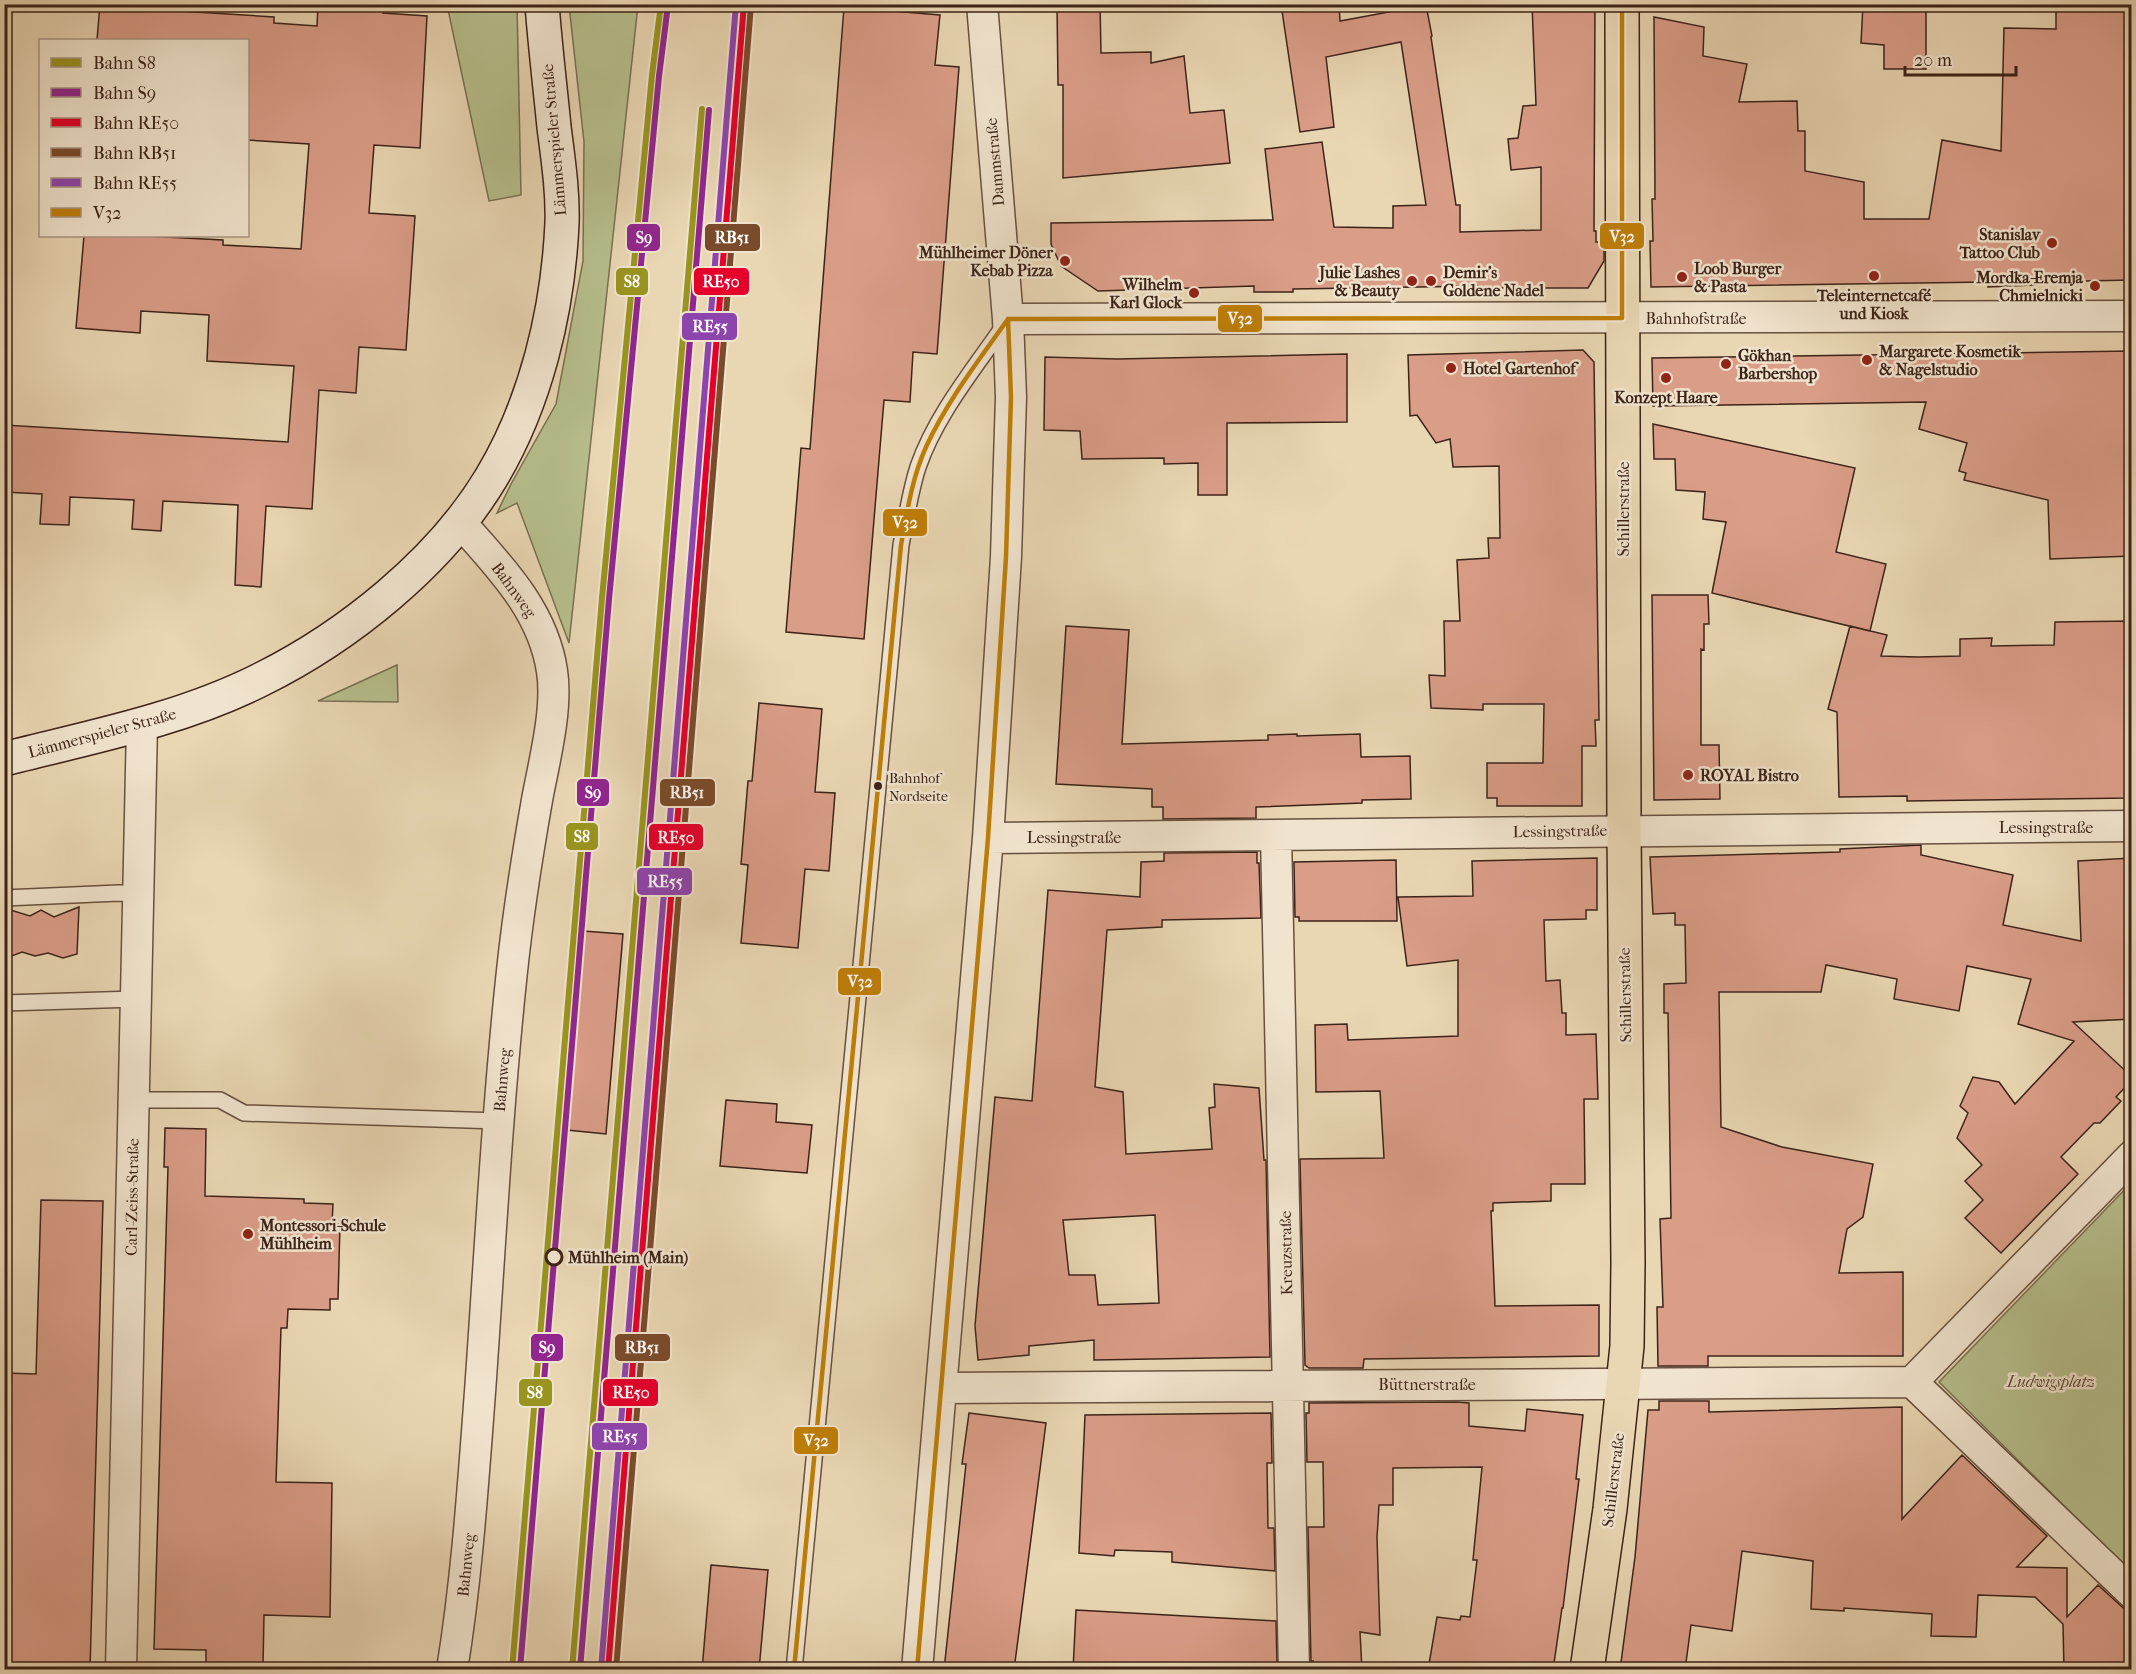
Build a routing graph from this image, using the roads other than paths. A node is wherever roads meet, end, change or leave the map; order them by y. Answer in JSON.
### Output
{"nodes":[{"id":1,"x":542,"y":4,"type":"edge"},
{"id":2,"x":982,"y":4,"type":"edge"},
{"id":3,"x":1622,"y":4,"type":"edge"},
{"id":4,"x":2132,"y":316,"type":"edge"},
{"id":5,"x":1622,"y":318,"type":"junction"},
{"id":6,"x":1008,"y":320,"type":"junction"},
{"id":7,"x":460,"y":522,"type":"junction"},
{"id":8,"x":142,"y":725,"type":"junction"},
{"id":9,"x":4,"y":759,"type":"edge"},
{"id":10,"x":2132,"y":826,"type":"edge"},
{"id":11,"x":1624,"y":830,"type":"junction"},
{"id":12,"x":1276,"y":836,"type":"junction"},
{"id":13,"x":988,"y":838,"type":"junction"},
{"id":14,"x":138,"y":894,"type":"junction"},
{"id":15,"x":4,"y":898,"type":"edge"},
{"id":16,"x":136,"y":999,"type":"junction"},
{"id":17,"x":4,"y":1004,"type":"edge"},
{"id":18,"x":135,"y":1100,"type":"junction"},
{"id":19,"x":499,"y":1121,"type":"junction"},
{"id":20,"x":2132,"y":1156,"type":"edge"},
{"id":21,"x":1912,"y":1382,"type":"junction"},
{"id":22,"x":1624,"y":1383,"type":"junction"},
{"id":23,"x":1289,"y":1385,"type":"junction"},
{"id":24,"x":942,"y":1388,"type":"junction"},
{"id":25,"x":2132,"y":1593,"type":"edge"},
{"id":26,"x":121,"y":1670,"type":"edge"},
{"id":27,"x":452,"y":1670,"type":"edge"},
{"id":28,"x":794,"y":1670,"type":"edge"},
{"id":29,"x":916,"y":1670,"type":"edge"},
{"id":30,"x":1294,"y":1670,"type":"edge"},
{"id":31,"x":1587,"y":1670,"type":"edge"}],
"edges":[{"from":1,"to":7,"type":"main road","name":"Lämmerspieler Straße"},
{"from":2,"to":6,"type":"street","name":"Dammstraße"},
{"from":3,"to":5,"type":"main road","name":"Schillerstraße"},
{"from":4,"to":5,"type":"street","name":"Bahnhofstraße"},
{"from":5,"to":6,"type":"street","name":"Bahnhofstraße"},
{"from":5,"to":11,"type":"main road","name":"Schillerstraße"},
{"from":6,"to":13,"type":"street","name":"Dammstraße"},
{"from":6,"to":28,"type":"lane"},
{"from":7,"to":8,"type":"main road","name":"Lämmerspieler Straße"},
{"from":7,"to":19,"type":"street","name":"Bahnweg"},
{"from":8,"to":9,"type":"main road","name":"Lämmerspieler Straße"},
{"from":8,"to":14,"type":"street","name":"Carl-Zeiss-Straße"},
{"from":10,"to":11,"type":"street","name":"Lessingstraße"},
{"from":11,"to":12,"type":"street","name":"Lessingstraße"},
{"from":11,"to":22,"type":"main road","name":"Schillerstraße"},
{"from":12,"to":13,"type":"street","name":"Lessingstraße"},
{"from":12,"to":23,"type":"street","name":"Kreuzstraße"},
{"from":13,"to":24,"type":"street","name":"Dammstraße"},
{"from":14,"to":15,"type":"lane"},
{"from":14,"to":16,"type":"street","name":"Carl-Zeiss-Straße"},
{"from":16,"to":17,"type":"lane"},
{"from":16,"to":18,"type":"street","name":"Carl-Zeiss-Straße"},
{"from":18,"to":19,"type":"lane"},
{"from":18,"to":26,"type":"street","name":"Carl-Zeiss-Straße"},
{"from":19,"to":27,"type":"street","name":"Bahnweg"},
{"from":20,"to":21,"type":"street"},
{"from":21,"to":22,"type":"street","name":"Büttnerstraße"},
{"from":21,"to":25,"type":"street"},
{"from":22,"to":23,"type":"street","name":"Büttnerstraße"},
{"from":22,"to":31,"type":"main road","name":"Schillerstraße"},
{"from":23,"to":24,"type":"street","name":"Büttnerstraße"},
{"from":23,"to":30,"type":"street","name":"Kreuzstraße"},
{"from":24,"to":29,"type":"street","name":"Dammstraße"}]}
